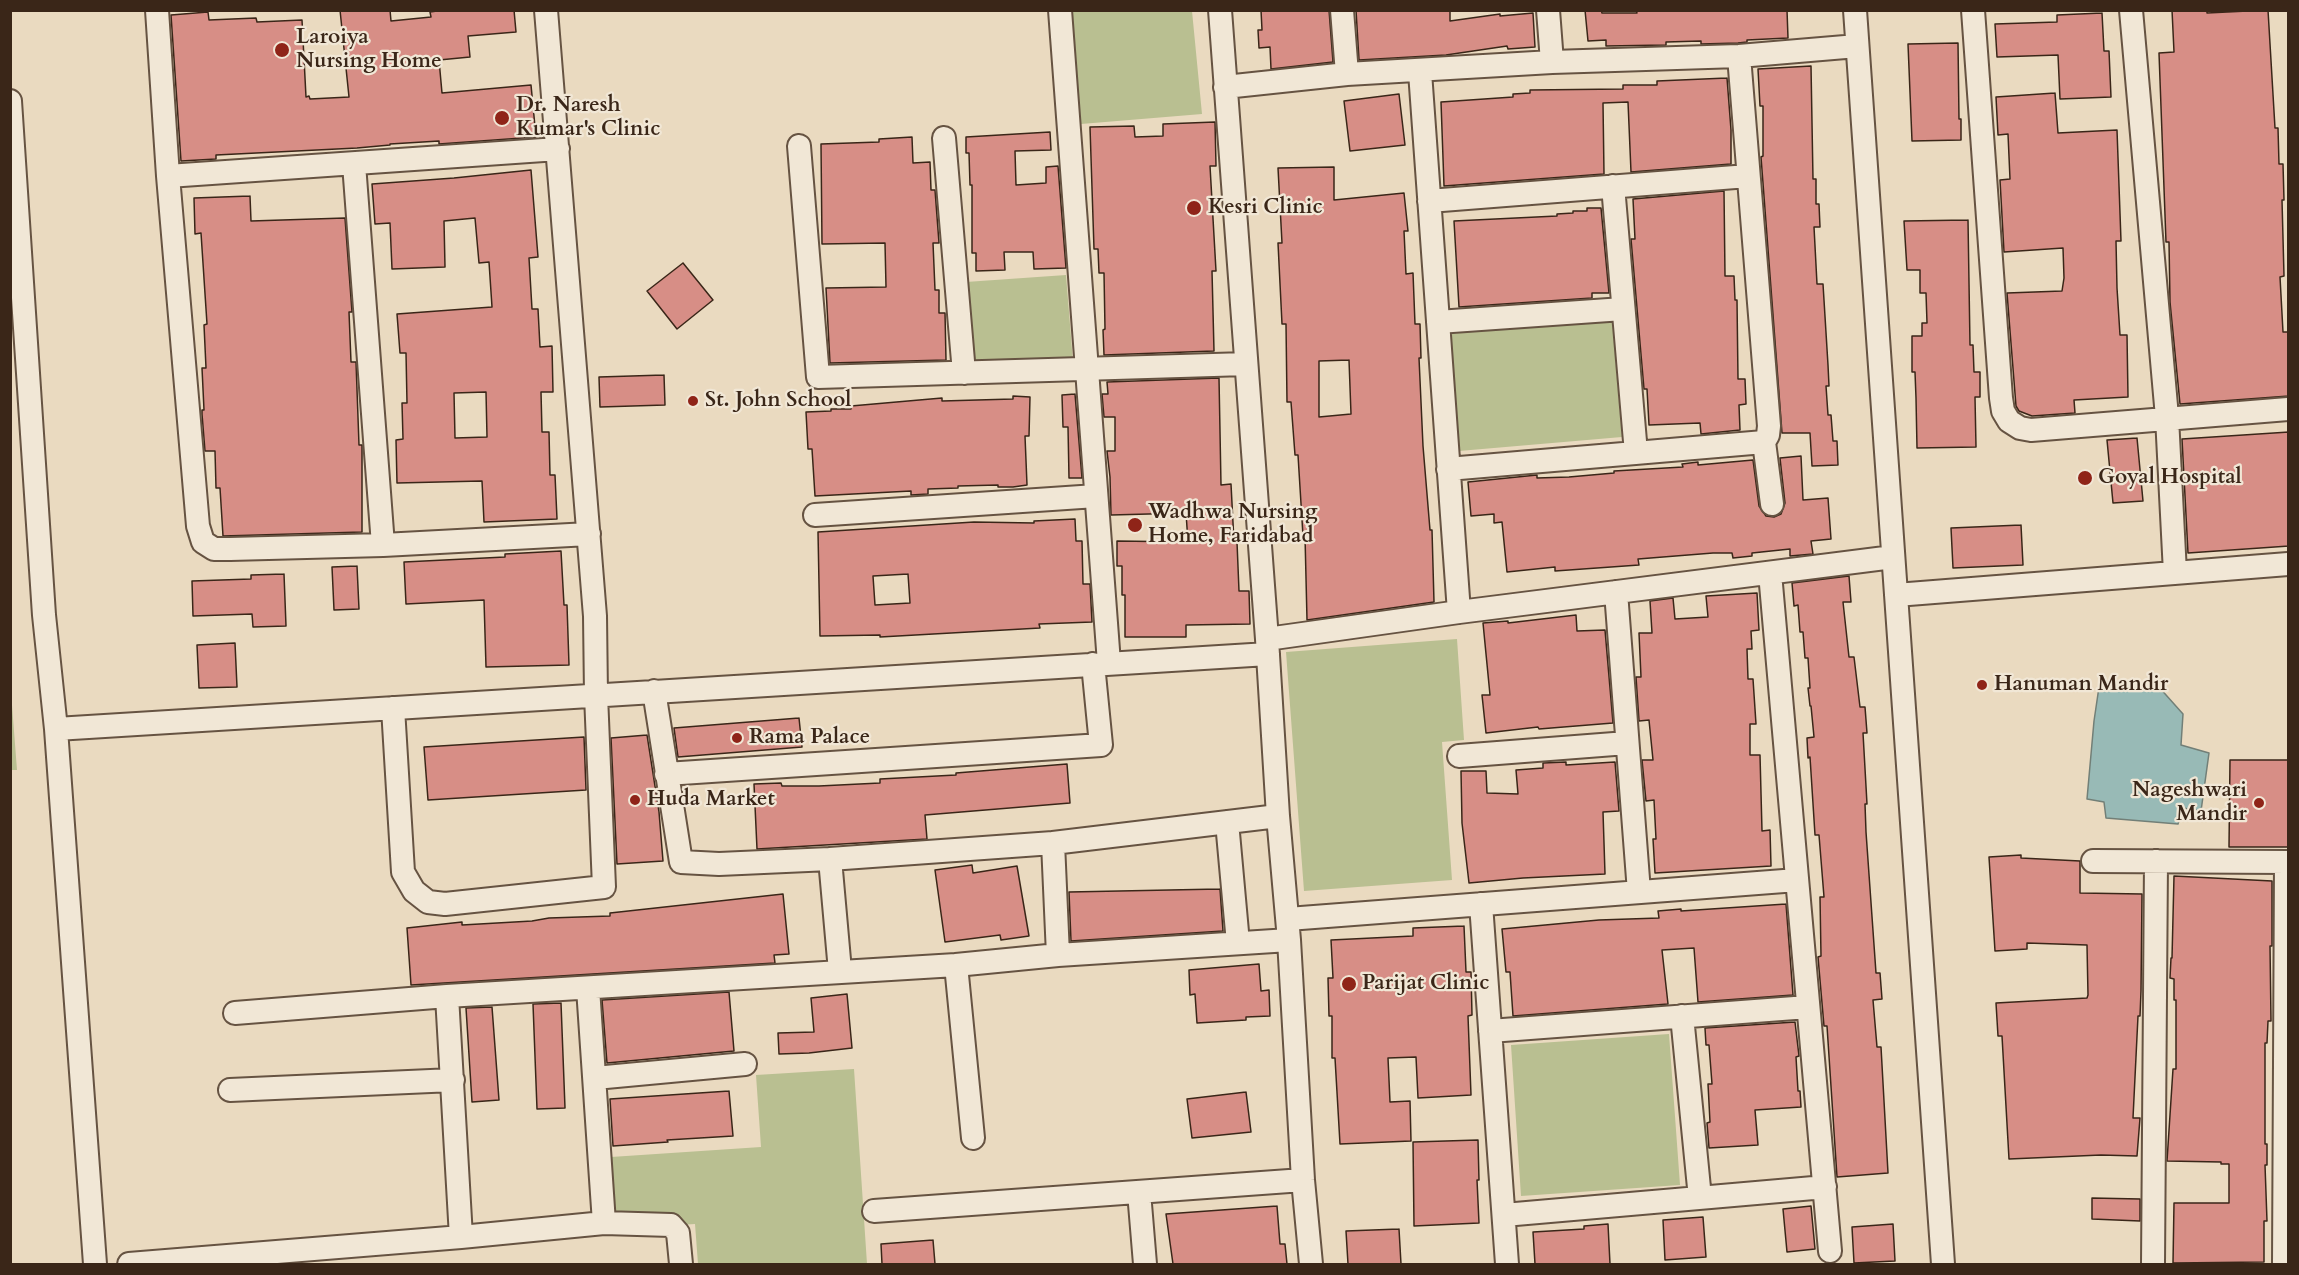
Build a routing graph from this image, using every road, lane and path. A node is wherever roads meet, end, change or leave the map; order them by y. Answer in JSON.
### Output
{"nodes":[{"id":1,"x":157,"y":10,"type":"edge"},
{"id":2,"x":546,"y":10,"type":"edge"},
{"id":3,"x":1060,"y":10,"type":"edge"},
{"id":4,"x":1220,"y":10,"type":"edge"},
{"id":5,"x":1342,"y":10,"type":"edge"},
{"id":6,"x":1548,"y":10,"type":"edge"},
{"id":7,"x":1855,"y":10,"type":"edge"},
{"id":8,"x":1973,"y":10,"type":"edge"},
{"id":9,"x":2132,"y":10,"type":"edge"},
{"id":10,"x":1857,"y":46,"type":"junction"},
{"id":11,"x":1739,"y":56,"type":"junction"},
{"id":12,"x":1552,"y":62,"type":"junction"},
{"id":13,"x":1420,"y":72,"type":"junction"},
{"id":14,"x":1347,"y":74,"type":"junction"},
{"id":15,"x":1225,"y":87,"type":"junction"},
{"id":16,"x":10,"y":101,"type":"edge"},
{"id":17,"x":944,"y":138,"type":"dead end"},
{"id":18,"x":799,"y":146,"type":"dead end"},
{"id":19,"x":558,"y":149,"type":"junction"},
{"id":20,"x":354,"y":164,"type":"junction"},
{"id":21,"x":168,"y":176,"type":"junction"},
{"id":22,"x":1748,"y":176,"type":"junction"},
{"id":23,"x":1613,"y":186,"type":"junction"},
{"id":24,"x":1429,"y":201,"type":"junction"},
{"id":25,"x":1623,"y":309,"type":"junction"},
{"id":26,"x":1438,"y":322,"type":"junction"},
{"id":27,"x":1246,"y":364,"type":"junction"},
{"id":28,"x":1087,"y":370,"type":"junction"},
{"id":29,"x":964,"y":373,"type":"junction"},
{"id":30,"x":2289,"y":409,"type":"edge"},
{"id":31,"x":2167,"y":417,"type":"junction"},
{"id":32,"x":1764,"y":442,"type":"junction"},
{"id":33,"x":1636,"y":453,"type":"junction"},
{"id":34,"x":1448,"y":469,"type":"junction"},
{"id":35,"x":1096,"y":496,"type":"junction"},
{"id":36,"x":1772,"y":504,"type":"dead end"},
{"id":37,"x":815,"y":515,"type":"dead end"},
{"id":38,"x":589,"y":534,"type":"junction"},
{"id":39,"x":383,"y":545,"type":"junction"},
{"id":40,"x":1893,"y":557,"type":"junction"},
{"id":41,"x":2289,"y":564,"type":"edge"},
{"id":42,"x":1770,"y":573,"type":"junction"},
{"id":43,"x":2175,"y":573,"type":"junction"},
{"id":44,"x":1616,"y":592,"type":"junction"},
{"id":45,"x":1896,"y":595,"type":"junction"},
{"id":46,"x":1459,"y":612,"type":"junction"},
{"id":47,"x":1268,"y":646,"type":"junction"},
{"id":48,"x":1101,"y":664,"type":"junction"},
{"id":49,"x":654,"y":692,"type":"junction"},
{"id":50,"x":596,"y":694,"type":"junction"},
{"id":51,"x":393,"y":708,"type":"junction"},
{"id":52,"x":56,"y":729,"type":"junction"},
{"id":53,"x":1628,"y":743,"type":"junction"},
{"id":54,"x":1459,"y":756,"type":"dead end"},
{"id":55,"x":666,"y":774,"type":"junction"},
{"id":56,"x":1278,"y":816,"type":"junction"},
{"id":57,"x":1227,"y":822,"type":"junction"},
{"id":58,"x":1053,"y":843,"type":"junction"},
{"id":59,"x":830,"y":859,"type":"junction"},
{"id":60,"x":2093,"y":861,"type":"dead end"},
{"id":61,"x":2156,"y":861,"type":"junction"},
{"id":62,"x":2287,"y":862,"type":"edge"},
{"id":63,"x":1797,"y":880,"type":"junction"},
{"id":64,"x":1639,"y":892,"type":"junction"},
{"id":65,"x":1481,"y":904,"type":"junction"},
{"id":66,"x":1288,"y":929,"type":"junction"},
{"id":67,"x":1238,"y":943,"type":"junction"},
{"id":68,"x":1058,"y":955,"type":"junction"},
{"id":69,"x":956,"y":965,"type":"junction"},
{"id":70,"x":840,"y":971,"type":"junction"},
{"id":71,"x":588,"y":988,"type":"junction"},
{"id":72,"x":447,"y":996,"type":"junction"},
{"id":73,"x":1808,"y":1007,"type":"junction"},
{"id":74,"x":235,"y":1013,"type":"dead end"},
{"id":75,"x":1682,"y":1016,"type":"junction"},
{"id":76,"x":1490,"y":1031,"type":"junction"},
{"id":77,"x":744,"y":1064,"type":"dead end"},
{"id":78,"x":595,"y":1077,"type":"junction"},
{"id":79,"x":453,"y":1080,"type":"junction"},
{"id":80,"x":230,"y":1090,"type":"dead end"},
{"id":81,"x":973,"y":1138,"type":"dead end"},
{"id":82,"x":1303,"y":1180,"type":"junction"},
{"id":83,"x":1825,"y":1187,"type":"junction"},
{"id":84,"x":1139,"y":1192,"type":"junction"},
{"id":85,"x":1700,"y":1198,"type":"junction"},
{"id":86,"x":874,"y":1210,"type":"dead end"},
{"id":87,"x":1504,"y":1215,"type":"junction"},
{"id":88,"x":604,"y":1222,"type":"junction"},
{"id":89,"x":461,"y":1237,"type":"junction"},
{"id":90,"x":1830,"y":1251,"type":"dead end"},
{"id":91,"x":95,"y":1264,"type":"edge"},
{"id":92,"x":129,"y":1264,"type":"edge"},
{"id":93,"x":681,"y":1264,"type":"edge"},
{"id":94,"x":1145,"y":1264,"type":"edge"},
{"id":95,"x":1311,"y":1264,"type":"edge"},
{"id":96,"x":1507,"y":1264,"type":"edge"},
{"id":97,"x":1943,"y":1264,"type":"edge"},
{"id":98,"x":2153,"y":1264,"type":"edge"},
{"id":99,"x":2284,"y":1264,"type":"edge"}],
"edges":[{"from":1,"to":21,"type":"street"},
{"from":2,"to":19,"type":"street"},
{"from":3,"to":28,"type":"street"},
{"from":4,"to":15,"type":"street"},
{"from":5,"to":14,"type":"street"},
{"from":6,"to":12,"type":"street"},
{"from":7,"to":10,"type":"street"},
{"from":8,"to":31,"type":"street"},
{"from":9,"to":31,"type":"street"},
{"from":10,"to":11,"type":"street"},
{"from":10,"to":40,"type":"street"},
{"from":11,"to":12,"type":"street"},
{"from":11,"to":22,"type":"street"},
{"from":12,"to":13,"type":"street"},
{"from":13,"to":14,"type":"street"},
{"from":13,"to":24,"type":"street"},
{"from":14,"to":15,"type":"street"},
{"from":15,"to":27,"type":"street"},
{"from":16,"to":52,"type":"street"},
{"from":17,"to":29,"type":"street"},
{"from":18,"to":29,"type":"street"},
{"from":19,"to":20,"type":"street"},
{"from":19,"to":38,"type":"street"},
{"from":20,"to":21,"type":"street"},
{"from":20,"to":39,"type":"street"},
{"from":21,"to":39,"type":"street"},
{"from":22,"to":23,"type":"street"},
{"from":22,"to":32,"type":"street"},
{"from":23,"to":24,"type":"street"},
{"from":23,"to":25,"type":"street"},
{"from":24,"to":26,"type":"street"},
{"from":25,"to":26,"type":"street"},
{"from":25,"to":33,"type":"street"},
{"from":26,"to":34,"type":"street"},
{"from":27,"to":28,"type":"street"},
{"from":27,"to":47,"type":"street"},
{"from":28,"to":29,"type":"street"},
{"from":28,"to":35,"type":"street"},
{"from":30,"to":31,"type":"street"},
{"from":31,"to":43,"type":"street"},
{"from":32,"to":33,"type":"street"},
{"from":32,"to":36,"type":"street"},
{"from":33,"to":34,"type":"street"},
{"from":34,"to":46,"type":"street"},
{"from":35,"to":37,"type":"street"},
{"from":35,"to":48,"type":"street"},
{"from":38,"to":39,"type":"street"},
{"from":38,"to":50,"type":"street"},
{"from":40,"to":42,"type":"street"},
{"from":40,"to":45,"type":"street"},
{"from":41,"to":43,"type":"street"},
{"from":42,"to":44,"type":"street"},
{"from":42,"to":63,"type":"street"},
{"from":43,"to":45,"type":"street"},
{"from":44,"to":46,"type":"street"},
{"from":44,"to":53,"type":"street"},
{"from":45,"to":97,"type":"street"},
{"from":46,"to":47,"type":"street"},
{"from":47,"to":48,"type":"street"},
{"from":47,"to":56,"type":"street"},
{"from":48,"to":49,"type":"street"},
{"from":48,"to":55,"type":"street"},
{"from":49,"to":50,"type":"street"},
{"from":49,"to":55,"type":"street"},
{"from":50,"to":51,"type":"street"},
{"from":50,"to":51,"type":"street"},
{"from":51,"to":52,"type":"street"},
{"from":52,"to":91,"type":"street"},
{"from":53,"to":54,"type":"street"},
{"from":53,"to":64,"type":"street"},
{"from":55,"to":59,"type":"street"},
{"from":56,"to":57,"type":"street"},
{"from":56,"to":66,"type":"street"},
{"from":57,"to":58,"type":"street"},
{"from":57,"to":67,"type":"street"},
{"from":58,"to":59,"type":"street"},
{"from":58,"to":68,"type":"street"},
{"from":59,"to":70,"type":"street"},
{"from":60,"to":61,"type":"street"},
{"from":61,"to":62,"type":"street"},
{"from":61,"to":98,"type":"street"},
{"from":62,"to":99,"type":"street"},
{"from":63,"to":64,"type":"street"},
{"from":63,"to":73,"type":"street"},
{"from":64,"to":65,"type":"street"},
{"from":65,"to":66,"type":"street"},
{"from":65,"to":76,"type":"street"},
{"from":66,"to":67,"type":"street"},
{"from":66,"to":82,"type":"street"},
{"from":67,"to":68,"type":"street"},
{"from":68,"to":69,"type":"street"},
{"from":69,"to":70,"type":"street"},
{"from":69,"to":81,"type":"street"},
{"from":70,"to":71,"type":"street"},
{"from":71,"to":72,"type":"street"},
{"from":71,"to":78,"type":"street"},
{"from":72,"to":74,"type":"street"},
{"from":72,"to":79,"type":"street"},
{"from":73,"to":75,"type":"street"},
{"from":73,"to":83,"type":"street"},
{"from":75,"to":76,"type":"street"},
{"from":75,"to":85,"type":"street"},
{"from":76,"to":87,"type":"street"},
{"from":77,"to":78,"type":"street"},
{"from":78,"to":88,"type":"street"},
{"from":79,"to":80,"type":"street"},
{"from":79,"to":89,"type":"street"},
{"from":82,"to":84,"type":"street"},
{"from":82,"to":95,"type":"street"},
{"from":83,"to":85,"type":"street"},
{"from":83,"to":90,"type":"street"},
{"from":84,"to":86,"type":"street"},
{"from":84,"to":94,"type":"street"},
{"from":85,"to":87,"type":"street"},
{"from":87,"to":96,"type":"street"},
{"from":88,"to":89,"type":"street"},
{"from":88,"to":93,"type":"street"},
{"from":89,"to":92,"type":"street"}]}
